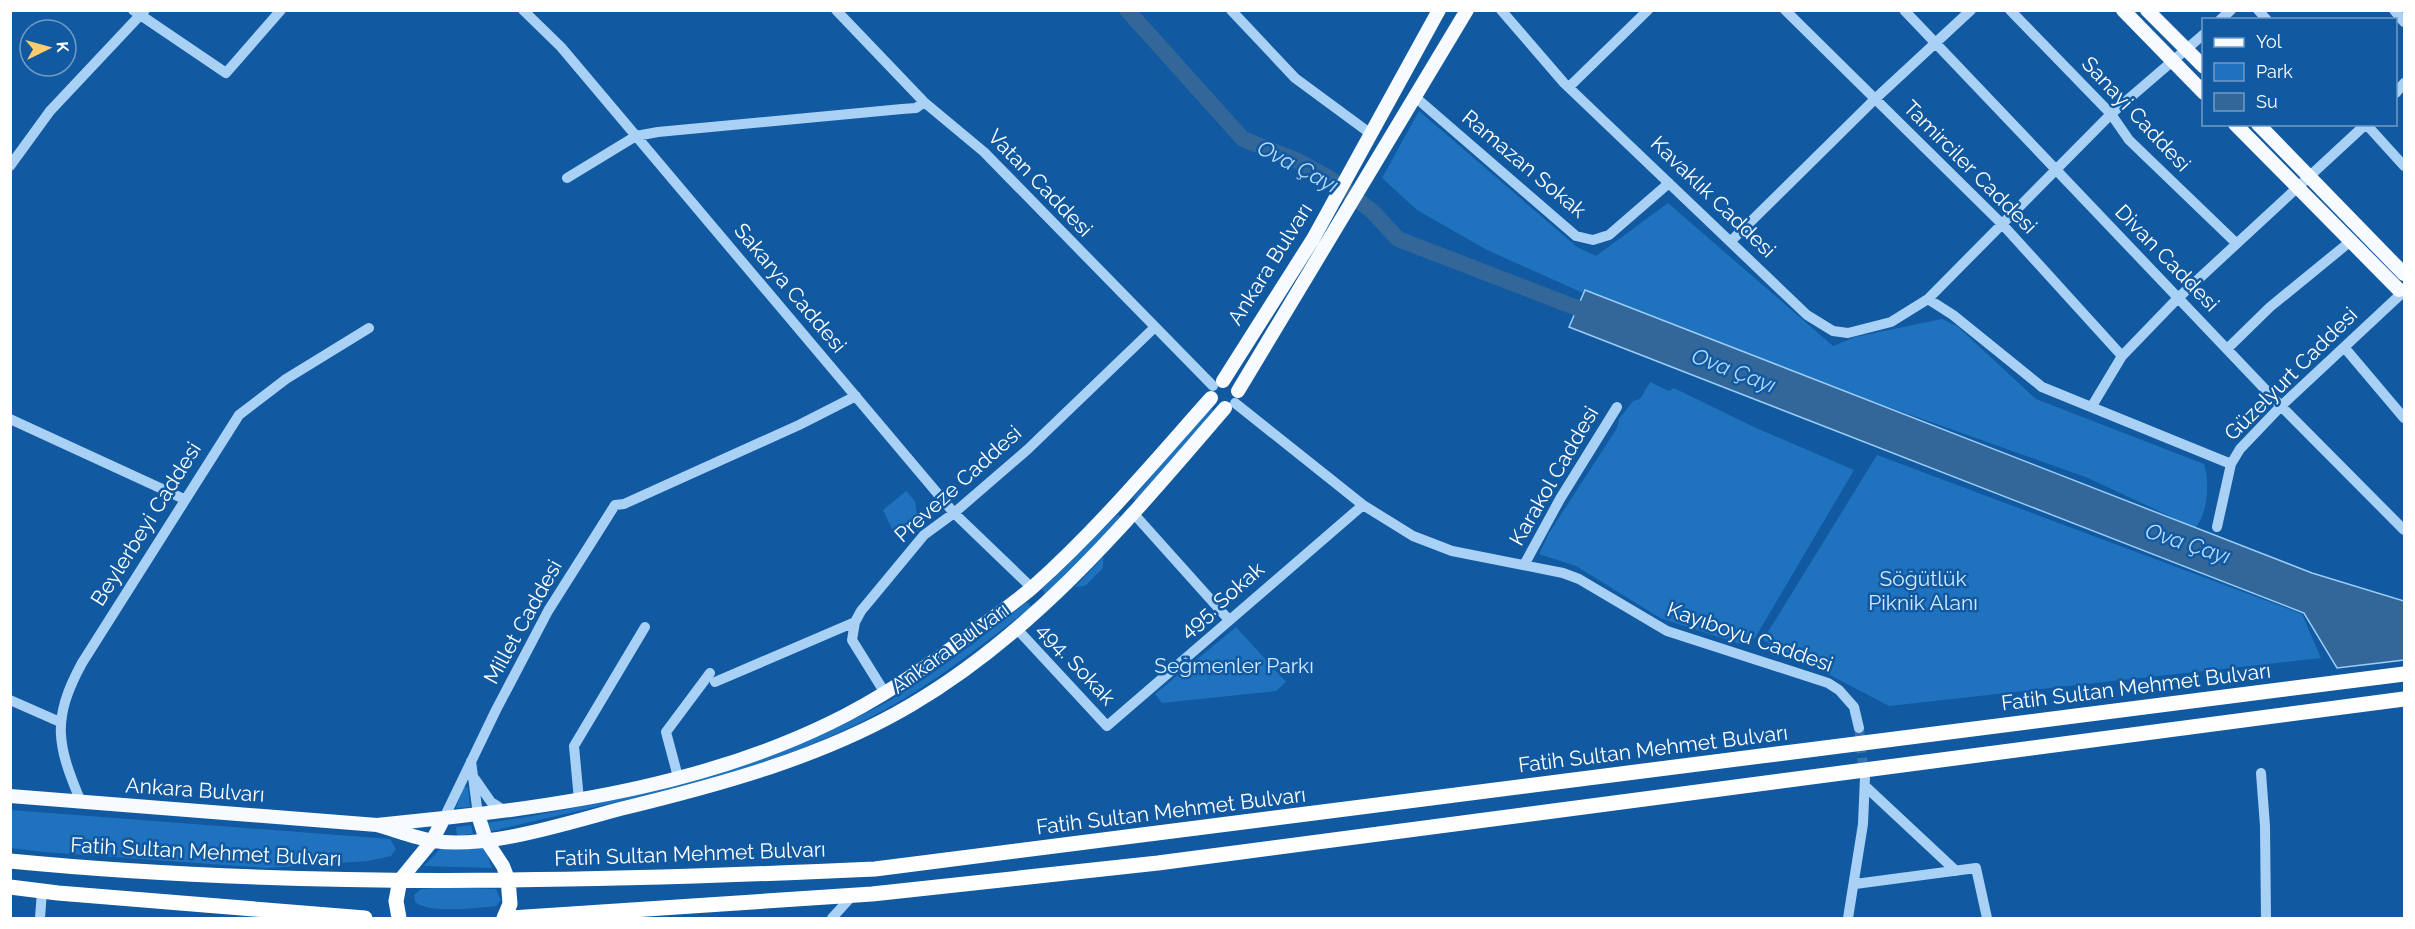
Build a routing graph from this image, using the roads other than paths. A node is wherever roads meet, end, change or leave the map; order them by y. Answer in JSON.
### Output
{"nodes":[{"id":1,"x":282,"y":10,"type":"edge"},
{"id":2,"x":523,"y":10,"type":"edge"},
{"id":3,"x":836,"y":10,"type":"edge"},
{"id":4,"x":1231,"y":10,"type":"edge"},
{"id":5,"x":1439,"y":10,"type":"edge"},
{"id":6,"x":1467,"y":10,"type":"edge"},
{"id":7,"x":1648,"y":10,"type":"edge"},
{"id":8,"x":1785,"y":10,"type":"edge"},
{"id":9,"x":1904,"y":10,"type":"edge"},
{"id":10,"x":1971,"y":10,"type":"edge"},
{"id":11,"x":2010,"y":10,"type":"edge"},
{"id":12,"x":2123,"y":10,"type":"edge"},
{"id":13,"x":2147,"y":10,"type":"edge"},
{"id":14,"x":2394,"y":10,"type":"edge"},
{"id":15,"x":1502,"y":11,"type":"edge"},
{"id":16,"x":139,"y":12,"type":"edge"},
{"id":17,"x":2404,"y":22,"type":"edge"},
{"id":18,"x":2202,"y":36,"type":"edge"},
{"id":19,"x":1935,"y":46,"type":"junction"},
{"id":20,"x":2186,"y":49,"type":"junction"},
{"id":21,"x":2172,"y":61,"type":"junction"},
{"id":22,"x":2202,"y":65,"type":"edge"},
{"id":23,"x":1569,"y":87,"type":"junction"},
{"id":24,"x":2202,"y":91,"type":"edge"},
{"id":25,"x":1414,"y":96,"type":"junction"},
{"id":26,"x":1875,"y":99,"type":"junction"},
{"id":27,"x":924,"y":102,"type":"junction"},
{"id":28,"x":2111,"y":114,"type":"junction"},
{"id":29,"x":2237,"y":126,"type":"edge"},
{"id":30,"x":2260,"y":126,"type":"edge"},
{"id":31,"x":2364,"y":126,"type":"edge"},
{"id":32,"x":2368,"y":126,"type":"edge"},
{"id":33,"x":1371,"y":134,"type":"junction"},
{"id":34,"x":636,"y":136,"type":"junction"},
{"id":35,"x":10,"y":166,"type":"edge"},
{"id":36,"x":2404,"y":166,"type":"edge"},
{"id":37,"x":2055,"y":169,"type":"junction"},
{"id":38,"x":2308,"y":177,"type":"junction"},
{"id":39,"x":567,"y":178,"type":"dead end"},
{"id":40,"x":1670,"y":183,"type":"junction"},
{"id":41,"x":2297,"y":186,"type":"junction"},
{"id":42,"x":2003,"y":225,"type":"junction"},
{"id":43,"x":2352,"y":240,"type":"junction"},
{"id":44,"x":1731,"y":241,"type":"junction"},
{"id":45,"x":2235,"y":242,"type":"junction"},
{"id":46,"x":2404,"y":274,"type":"edge"},
{"id":47,"x":2402,"y":293,"type":"edge"},
{"id":48,"x":2178,"y":298,"type":"junction"},
{"id":49,"x":1928,"y":299,"type":"junction"},
{"id":50,"x":369,"y":328,"type":"dead end"},
{"id":51,"x":1154,"y":328,"type":"junction"},
{"id":52,"x":2344,"y":347,"type":"junction"},
{"id":53,"x":2227,"y":349,"type":"junction"},
{"id":54,"x":2122,"y":356,"type":"junction"},
{"id":55,"x":1216,"y":388,"type":"junction"},
{"id":56,"x":856,"y":396,"type":"junction"},
{"id":57,"x":1233,"y":401,"type":"junction"},
{"id":58,"x":2092,"y":406,"type":"junction"},
{"id":59,"x":2281,"y":406,"type":"junction"},
{"id":60,"x":1617,"y":407,"type":"dead end"},
{"id":61,"x":2404,"y":418,"type":"edge"},
{"id":62,"x":10,"y":419,"type":"edge"},
{"id":63,"x":2231,"y":464,"type":"junction"},
{"id":64,"x":1121,"y":498,"type":"junction"},
{"id":65,"x":184,"y":499,"type":"junction"},
{"id":66,"x":1363,"y":505,"type":"junction"},
{"id":67,"x":954,"y":513,"type":"junction"},
{"id":68,"x":1134,"y":514,"type":"junction"},
{"id":69,"x":2217,"y":527,"type":"dead end"},
{"id":70,"x":2404,"y":530,"type":"edge"},
{"id":71,"x":1524,"y":565,"type":"junction"},
{"id":72,"x":1032,"y":588,"type":"junction"},
{"id":73,"x":1045,"y":604,"type":"junction"},
{"id":74,"x":1229,"y":620,"type":"junction"},
{"id":75,"x":855,"y":622,"type":"junction"},
{"id":76,"x":645,"y":627,"type":"dead end"},
{"id":77,"x":1016,"y":628,"type":"junction"},
{"id":78,"x":2404,"y":674,"type":"edge"},
{"id":79,"x":885,"y":693,"type":"junction"},
{"id":80,"x":2404,"y":699,"type":"edge"},
{"id":81,"x":10,"y":700,"type":"edge"},
{"id":82,"x":60,"y":722,"type":"junction"},
{"id":83,"x":1107,"y":726,"type":"joint"},
{"id":84,"x":1859,"y":728,"type":"tunnel mouth"},
{"id":85,"x":471,"y":760,"type":"junction"},
{"id":86,"x":2261,"y":772,"type":"dead end"},
{"id":87,"x":473,"y":777,"type":"junction"},
{"id":88,"x":678,"y":777,"type":"junction"},
{"id":89,"x":10,"y":796,"type":"edge"},
{"id":90,"x":579,"y":800,"type":"junction"},
{"id":91,"x":81,"y":802,"type":"junction"},
{"id":92,"x":506,"y":811,"type":"junction"},
{"id":93,"x":478,"y":815,"type":"junction"},
{"id":94,"x":444,"y":818,"type":"junction"},
{"id":95,"x":377,"y":825,"type":"junction"},
{"id":96,"x":486,"y":840,"type":"junction"},
{"id":97,"x":432,"y":841,"type":"junction"},
{"id":98,"x":10,"y":861,"type":"edge"},
{"id":99,"x":1956,"y":871,"type":"junction"},
{"id":100,"x":508,"y":879,"type":"junction"},
{"id":101,"x":399,"y":880,"type":"junction"},
{"id":102,"x":1854,"y":884,"type":"junction"},
{"id":103,"x":10,"y":887,"type":"edge"},
{"id":104,"x":42,"y":891,"type":"junction"},
{"id":105,"x":853,"y":895,"type":"junction"},
{"id":106,"x":223,"y":912,"type":"edge"},
{"id":107,"x":40,"y":918,"type":"edge"},
{"id":108,"x":365,"y":918,"type":"edge"},
{"id":109,"x":399,"y":918,"type":"edge"},
{"id":110,"x":504,"y":918,"type":"edge"},
{"id":111,"x":511,"y":918,"type":"edge"},
{"id":112,"x":832,"y":918,"type":"edge"},
{"id":113,"x":1848,"y":918,"type":"edge"},
{"id":114,"x":1987,"y":918,"type":"edge"},
{"id":115,"x":2266,"y":918,"type":"edge"}],
"edges":[{"from":1,"to":16,"type":"street"},
{"from":2,"to":34,"type":"street","name":"Sakarya Caddesi"},
{"from":3,"to":27,"type":"street","name":"Vatan Caddesi"},
{"from":4,"to":33,"type":"street"},
{"from":5,"to":33,"type":"main road","name":"Ankara Bulvarı"},
{"from":6,"to":25,"type":"main road"},
{"from":7,"to":23,"type":"street"},
{"from":8,"to":26,"type":"street","name":"Tamirciler Caddesi"},
{"from":9,"to":19,"type":"street","name":"Divan Caddesi"},
{"from":10,"to":19,"type":"street"},
{"from":11,"to":28,"type":"street","name":"Sanayi Caddesi"},
{"from":12,"to":21,"type":"main road"},
{"from":13,"to":20,"type":"main road"},
{"from":14,"to":17,"type":"street"},
{"from":15,"to":23,"type":"street","name":"Kavaklık Caddesi"},
{"from":16,"to":35,"type":"street"},
{"from":18,"to":20,"type":"street","name":"Kavaklık Caddesi"},
{"from":19,"to":26,"type":"street"},
{"from":19,"to":37,"type":"street","name":"Divan Caddesi"},
{"from":20,"to":21,"type":"street","name":"Kavaklık Caddesi"},
{"from":20,"to":22,"type":"main road"},
{"from":21,"to":24,"type":"main road"},
{"from":21,"to":28,"type":"street","name":"Kavaklık Caddesi"},
{"from":23,"to":40,"type":"street","name":"Kavaklık Caddesi"},
{"from":25,"to":40,"type":"street","name":"Ramazan Sokak"},
{"from":25,"to":57,"type":"main road","name":"Ankara Bulvarı"},
{"from":26,"to":42,"type":"street","name":"Tamirciler Caddesi"},
{"from":26,"to":44,"type":"street"},
{"from":27,"to":34,"type":"street"},
{"from":27,"to":51,"type":"street","name":"Vatan Caddesi"},
{"from":28,"to":37,"type":"street","name":"Kavaklık Caddesi"},
{"from":28,"to":45,"type":"street","name":"Sanayi Caddesi"},
{"from":29,"to":41,"type":"main road"},
{"from":30,"to":38,"type":"main road"},
{"from":31,"to":38,"type":"street"},
{"from":32,"to":36,"type":"street"},
{"from":33,"to":55,"type":"main road","name":"Ankara Bulvarı"},
{"from":34,"to":39,"type":"street"},
{"from":34,"to":56,"type":"street","name":"Sakarya Caddesi"},
{"from":37,"to":42,"type":"street","name":"Kavaklık Caddesi"},
{"from":37,"to":48,"type":"street","name":"Divan Caddesi"},
{"from":38,"to":41,"type":"street"},
{"from":38,"to":46,"type":"main road"},
{"from":40,"to":44,"type":"street","name":"Kavaklık Caddesi"},
{"from":41,"to":43,"type":"main road"},
{"from":41,"to":45,"type":"street"},
{"from":42,"to":49,"type":"street","name":"Kavaklık Caddesi"},
{"from":42,"to":54,"type":"street","name":"Tamirciler Caddesi"},
{"from":43,"to":47,"type":"main road"},
{"from":43,"to":53,"type":"street"},
{"from":44,"to":49,"type":"street","name":"Kavaklık Caddesi"},
{"from":45,"to":48,"type":"street"},
{"from":46,"to":47,"type":"main road"},
{"from":47,"to":52,"type":"street","name":"Güzelyurt Caddesi"},
{"from":48,"to":53,"type":"street","name":"Divan Caddesi"},
{"from":48,"to":54,"type":"street"},
{"from":49,"to":58,"type":"street"},
{"from":50,"to":65,"type":"street","name":"Beylerbeyi Caddesi"},
{"from":51,"to":55,"type":"street","name":"Vatan Caddesi"},
{"from":51,"to":67,"type":"street","name":"Preveze Caddesi"},
{"from":52,"to":59,"type":"street","name":"Güzelyurt Caddesi"},
{"from":52,"to":61,"type":"street"},
{"from":53,"to":59,"type":"street","name":"Divan Caddesi"},
{"from":54,"to":58,"type":"street"},
{"from":55,"to":57,"type":"main road"},
{"from":55,"to":57,"type":"main road"},
{"from":55,"to":64,"type":"main road","name":"Ankara Bulvarı"},
{"from":56,"to":67,"type":"street","name":"Sakarya Caddesi"},
{"from":56,"to":85,"type":"street","name":"Millet Caddesi"},
{"from":57,"to":66,"type":"street","name":"Kayıboyu Caddesi"},
{"from":57,"to":68,"type":"main road","name":"Ankara Bulvarı"},
{"from":58,"to":63,"type":"street"},
{"from":59,"to":63,"type":"street","name":"Güzelyurt Caddesi"},
{"from":59,"to":70,"type":"street","name":"Divan Caddesi"},
{"from":60,"to":71,"type":"street","name":"Karakol Caddesi"},
{"from":62,"to":65,"type":"street"},
{"from":63,"to":69,"type":"street","name":"Güzelyurt Caddesi"},
{"from":64,"to":68,"type":"main road"},
{"from":64,"to":72,"type":"main road","name":"Ankara Bulvarı"},
{"from":65,"to":82,"type":"street","name":"Beylerbeyi Caddesi"},
{"from":66,"to":71,"type":"street","name":"Kayıboyu Caddesi"},
{"from":66,"to":74,"type":"street","name":"495. Sokak"},
{"from":67,"to":72,"type":"street","name":"Sakarya Caddesi"},
{"from":67,"to":75,"type":"street","name":"Preveze Caddesi"},
{"from":68,"to":73,"type":"main road","name":"Ankara Bulvarı"},
{"from":68,"to":74,"type":"street"},
{"from":71,"to":84,"type":"street","name":"Kayıboyu Caddesi"},
{"from":72,"to":73,"type":"main road"},
{"from":72,"to":79,"type":"main road","name":"Ankara Bulvarı"},
{"from":73,"to":77,"type":"main road","name":"Ankara Bulvarı"},
{"from":74,"to":83,"type":"street","name":"495. Sokak"},
{"from":75,"to":79,"type":"street"},
{"from":75,"to":88,"type":"street"},
{"from":76,"to":90,"type":"street"},
{"from":77,"to":83,"type":"street","name":"494. Sokak"},
{"from":77,"to":96,"type":"main road","name":"Ankara Bulvarı"},
{"from":78,"to":100,"type":"highway","name":"Fatih Sultan Mehmet Bulvarı"},
{"from":79,"to":88,"type":"main road","name":"Ankara Bulvarı"},
{"from":80,"to":105,"type":"highway"},
{"from":81,"to":82,"type":"street"},
{"from":82,"to":91,"type":"street","name":"Beylerbeyi Caddesi"},
{"from":85,"to":87,"type":"street"},
{"from":85,"to":94,"type":"street","name":"Millet Caddesi"},
{"from":86,"to":115,"type":"street"},
{"from":87,"to":92,"type":"street"},
{"from":87,"to":93,"type":"street"},
{"from":88,"to":90,"type":"main road","name":"Ankara Bulvarı"},
{"from":89,"to":91,"type":"main road","name":"Ankara Bulvarı"},
{"from":90,"to":92,"type":"main road","name":"Ankara Bulvarı"},
{"from":91,"to":95,"type":"main road","name":"Ankara Bulvarı"},
{"from":92,"to":93,"type":"main road","name":"Ankara Bulvarı"},
{"from":93,"to":94,"type":"main road","name":"Ankara Bulvarı"},
{"from":93,"to":96,"type":"main road"},
{"from":94,"to":95,"type":"main road","name":"Ankara Bulvarı"},
{"from":94,"to":97,"type":"main road"},
{"from":95,"to":97,"type":"main road","name":"Ankara Bulvarı"},
{"from":96,"to":97,"type":"main road","name":"Ankara Bulvarı"},
{"from":96,"to":100,"type":"main road"},
{"from":97,"to":101,"type":"main road"},
{"from":98,"to":101,"type":"highway","name":"Fatih Sultan Mehmet Bulvarı"},
{"from":99,"to":102,"type":"street"},
{"from":99,"to":102,"type":"street"},
{"from":99,"to":114,"type":"street"},
{"from":100,"to":101,"type":"highway","name":"Fatih Sultan Mehmet Bulvarı"},
{"from":100,"to":110,"type":"highway"},
{"from":101,"to":109,"type":"highway"},
{"from":102,"to":113,"type":"street"},
{"from":103,"to":104,"type":"highway"},
{"from":104,"to":106,"type":"highway"},
{"from":104,"to":107,"type":"street"},
{"from":105,"to":111,"type":"highway"},
{"from":105,"to":112,"type":"street"},
{"from":106,"to":108,"type":"highway"}]}
